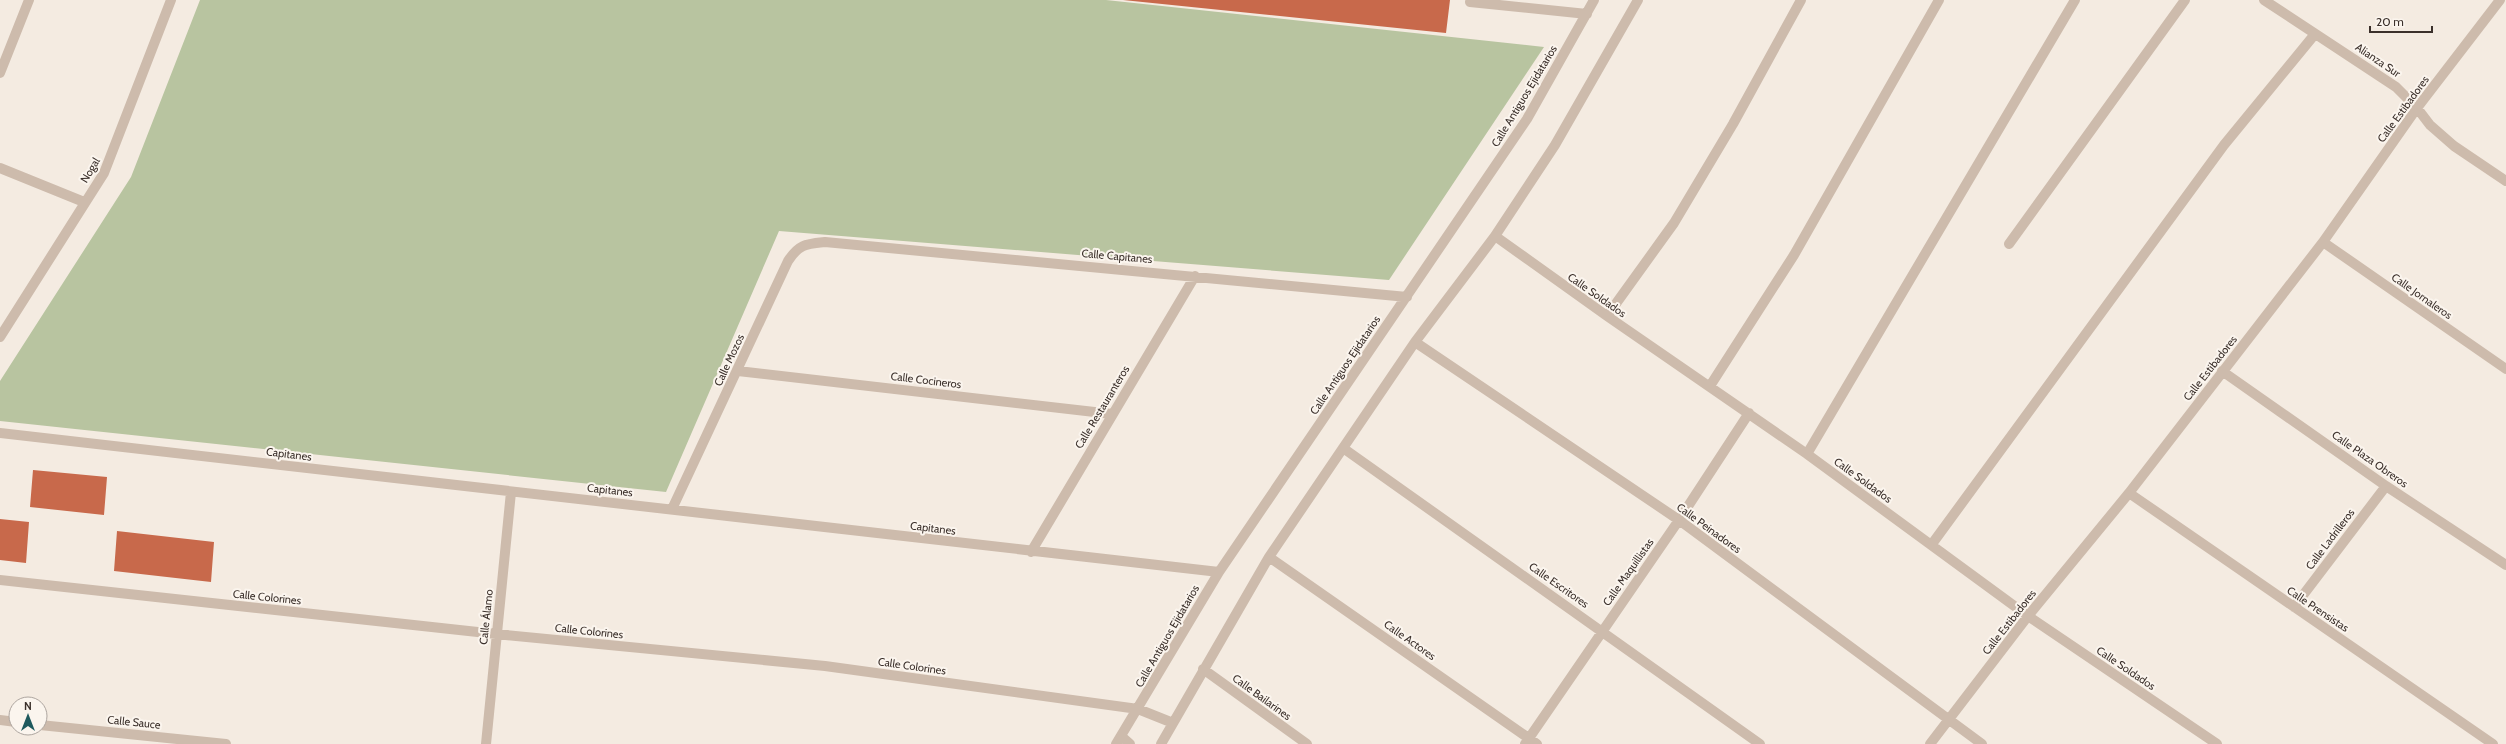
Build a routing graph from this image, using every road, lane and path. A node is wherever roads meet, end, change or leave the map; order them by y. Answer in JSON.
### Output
{"nodes":[{"id":1,"x":29,"y":0,"type":"edge"},
{"id":2,"x":171,"y":0,"type":"edge"},
{"id":3,"x":1594,"y":0,"type":"edge"},
{"id":4,"x":1638,"y":0,"type":"edge"},
{"id":5,"x":1801,"y":0,"type":"edge"},
{"id":6,"x":1940,"y":0,"type":"edge"},
{"id":7,"x":2075,"y":0,"type":"edge"},
{"id":8,"x":2185,"y":0,"type":"edge"},
{"id":9,"x":2264,"y":0,"type":"edge"},
{"id":10,"x":2500,"y":0,"type":"edge"},
{"id":11,"x":1470,"y":2,"type":"dead end"},
{"id":12,"x":1587,"y":14,"type":"junction"},
{"id":13,"x":2315,"y":34,"type":"junction"},
{"id":14,"x":0,"y":73,"type":"edge"},
{"id":15,"x":2417,"y":108,"type":"junction"},
{"id":16,"x":0,"y":168,"type":"edge"},
{"id":17,"x":2506,"y":181,"type":"edge"},
{"id":18,"x":84,"y":202,"type":"junction"},
{"id":19,"x":1495,"y":236,"type":"junction"},
{"id":20,"x":825,"y":242,"type":"joint"},
{"id":21,"x":2323,"y":242,"type":"junction"},
{"id":22,"x":2009,"y":244,"type":"dead end"},
{"id":23,"x":1194,"y":276,"type":"junction"},
{"id":24,"x":1406,"y":297,"type":"junction"},
{"id":25,"x":1607,"y":316,"type":"junction"},
{"id":26,"x":0,"y":337,"type":"edge"},
{"id":27,"x":1415,"y":342,"type":"junction"},
{"id":28,"x":2506,"y":369,"type":"edge"},
{"id":29,"x":738,"y":370,"type":"junction"},
{"id":30,"x":2222,"y":371,"type":"junction"},
{"id":31,"x":1710,"y":386,"type":"junction"},
{"id":32,"x":1749,"y":413,"type":"junction"},
{"id":33,"x":1112,"y":414,"type":"junction"},
{"id":34,"x":0,"y":433,"type":"edge"},
{"id":35,"x":1343,"y":448,"type":"junction"},
{"id":36,"x":1807,"y":454,"type":"junction"},
{"id":37,"x":2386,"y":486,"type":"junction"},
{"id":38,"x":511,"y":492,"type":"junction"},
{"id":39,"x":2128,"y":494,"type":"junction"},
{"id":40,"x":672,"y":509,"type":"junction"},
{"id":41,"x":1679,"y":520,"type":"junction"},
{"id":42,"x":1932,"y":544,"type":"junction"},
{"id":43,"x":1031,"y":552,"type":"junction"},
{"id":44,"x":1269,"y":557,"type":"junction"},
{"id":45,"x":2506,"y":565,"type":"edge"},
{"id":46,"x":1219,"y":572,"type":"junction"},
{"id":47,"x":0,"y":580,"type":"edge"},
{"id":48,"x":2294,"y":607,"type":"junction"},
{"id":49,"x":2028,"y":616,"type":"junction"},
{"id":50,"x":1603,"y":630,"type":"junction"},
{"id":51,"x":496,"y":634,"type":"junction"},
{"id":52,"x":1203,"y":669,"type":"junction"},
{"id":53,"x":1138,"y":709,"type":"junction"},
{"id":54,"x":1948,"y":721,"type":"junction"},
{"id":55,"x":1173,"y":723,"type":"junction"},
{"id":56,"x":48,"y":725,"type":"edge"},
{"id":57,"x":1118,"y":740,"type":"edge"},
{"id":58,"x":1531,"y":742,"type":"edge"},
{"id":59,"x":226,"y":744,"type":"edge"},
{"id":60,"x":486,"y":744,"type":"edge"},
{"id":61,"x":1130,"y":744,"type":"edge"},
{"id":62,"x":1161,"y":744,"type":"edge"},
{"id":63,"x":1307,"y":744,"type":"edge"},
{"id":64,"x":1760,"y":744,"type":"edge"},
{"id":65,"x":1930,"y":744,"type":"edge"},
{"id":66,"x":1982,"y":744,"type":"edge"},
{"id":67,"x":2217,"y":744,"type":"edge"},
{"id":68,"x":2493,"y":744,"type":"edge"}],
"edges":[{"from":1,"to":14,"type":"street"},
{"from":2,"to":18,"type":"street","name":"Nogal"},
{"from":3,"to":12,"type":"street","name":"Calle Antiguos Ejidatarios"},
{"from":4,"to":19,"type":"street"},
{"from":5,"to":25,"type":"street"},
{"from":6,"to":31,"type":"street"},
{"from":7,"to":36,"type":"street"},
{"from":8,"to":22,"type":"street"},
{"from":9,"to":13,"type":"street","name":"Alianza Sur"},
{"from":10,"to":15,"type":"street","name":"Calle Estibadores"},
{"from":11,"to":12,"type":"street"},
{"from":12,"to":24,"type":"street","name":"Calle Antiguos Ejidatarios"},
{"from":13,"to":15,"type":"street","name":"Alianza Sur"},
{"from":13,"to":42,"type":"street"},
{"from":15,"to":17,"type":"street","name":"Alianza Sur"},
{"from":15,"to":21,"type":"street","name":"Calle Estibadores"},
{"from":16,"to":18,"type":"street"},
{"from":18,"to":26,"type":"street","name":"Nogal"},
{"from":19,"to":25,"type":"street","name":"Calle Soldados"},
{"from":19,"to":27,"type":"street"},
{"from":20,"to":23,"type":"street","name":"Calle Capitanes"},
{"from":20,"to":29,"type":"street","name":"Calle Mozos"},
{"from":21,"to":28,"type":"street","name":"Calle Jornaleros"},
{"from":21,"to":30,"type":"street","name":"Calle Estibadores"},
{"from":23,"to":24,"type":"street","name":"Calle Capitanes"},
{"from":23,"to":33,"type":"street","name":"Calle Restauranteros"},
{"from":24,"to":46,"type":"street","name":"Calle Antiguos Ejidatarios"},
{"from":25,"to":31,"type":"street","name":"Calle Soldados"},
{"from":27,"to":35,"type":"street"},
{"from":27,"to":41,"type":"street","name":"Calle Peinadores"},
{"from":29,"to":33,"type":"street","name":"Calle Cocineros"},
{"from":29,"to":40,"type":"street","name":"Calle Mozos"},
{"from":30,"to":37,"type":"street","name":"Calle Plaza Obreros"},
{"from":30,"to":39,"type":"street","name":"Calle Estibadores"},
{"from":31,"to":32,"type":"street","name":"Calle Soldados"},
{"from":32,"to":36,"type":"street","name":"Calle Soldados"},
{"from":32,"to":41,"type":"street","name":"Calle Maquillistas"},
{"from":33,"to":43,"type":"street","name":"Calle Restauranteros"},
{"from":34,"to":38,"type":"street","name":"Capitanes"},
{"from":35,"to":44,"type":"street"},
{"from":35,"to":50,"type":"street","name":"Calle Escritores"},
{"from":36,"to":42,"type":"street","name":"Calle Soldados"},
{"from":37,"to":45,"type":"street","name":"Calle Plaza Obreros"},
{"from":37,"to":48,"type":"street","name":"Calle Ladrilleros"},
{"from":38,"to":40,"type":"street","name":"Capitanes"},
{"from":38,"to":51,"type":"street","name":"Calle Álamo"},
{"from":39,"to":48,"type":"street","name":"Calle Prensistas"},
{"from":39,"to":49,"type":"street","name":"Calle Estibadores"},
{"from":40,"to":43,"type":"street","name":"Capitanes"},
{"from":41,"to":50,"type":"street","name":"Calle Maquillistas"},
{"from":41,"to":54,"type":"street","name":"Calle Peinadores"},
{"from":42,"to":49,"type":"street","name":"Calle Soldados"},
{"from":43,"to":46,"type":"street","name":"Capitanes"},
{"from":44,"to":52,"type":"street"},
{"from":44,"to":58,"type":"street","name":"Calle Actores"},
{"from":46,"to":53,"type":"street","name":"Calle Antiguos Ejidatarios"},
{"from":47,"to":51,"type":"street","name":"Calle Colorines"},
{"from":48,"to":68,"type":"street","name":"Calle Prensistas"},
{"from":49,"to":54,"type":"street","name":"Calle Estibadores"},
{"from":49,"to":67,"type":"street","name":"Calle Soldados"},
{"from":50,"to":58,"type":"street","name":"Calle Maquillistas"},
{"from":50,"to":64,"type":"street","name":"Calle Escritores"},
{"from":51,"to":53,"type":"street","name":"Calle Colorines"},
{"from":51,"to":60,"type":"street","name":"Calle Álamo"},
{"from":52,"to":55,"type":"street"},
{"from":52,"to":63,"type":"street","name":"Calle Bailarines"},
{"from":53,"to":55,"type":"street","name":"Calle Colorines"},
{"from":53,"to":57,"type":"street","name":"Calle Antiguos Ejidatarios"},
{"from":54,"to":65,"type":"street","name":"Calle Estibadores"},
{"from":54,"to":66,"type":"street","name":"Calle Peinadores"},
{"from":55,"to":62,"type":"street"},
{"from":56,"to":59,"type":"street","name":"Calle Sauce"},
{"from":57,"to":61,"type":"street"}]}
